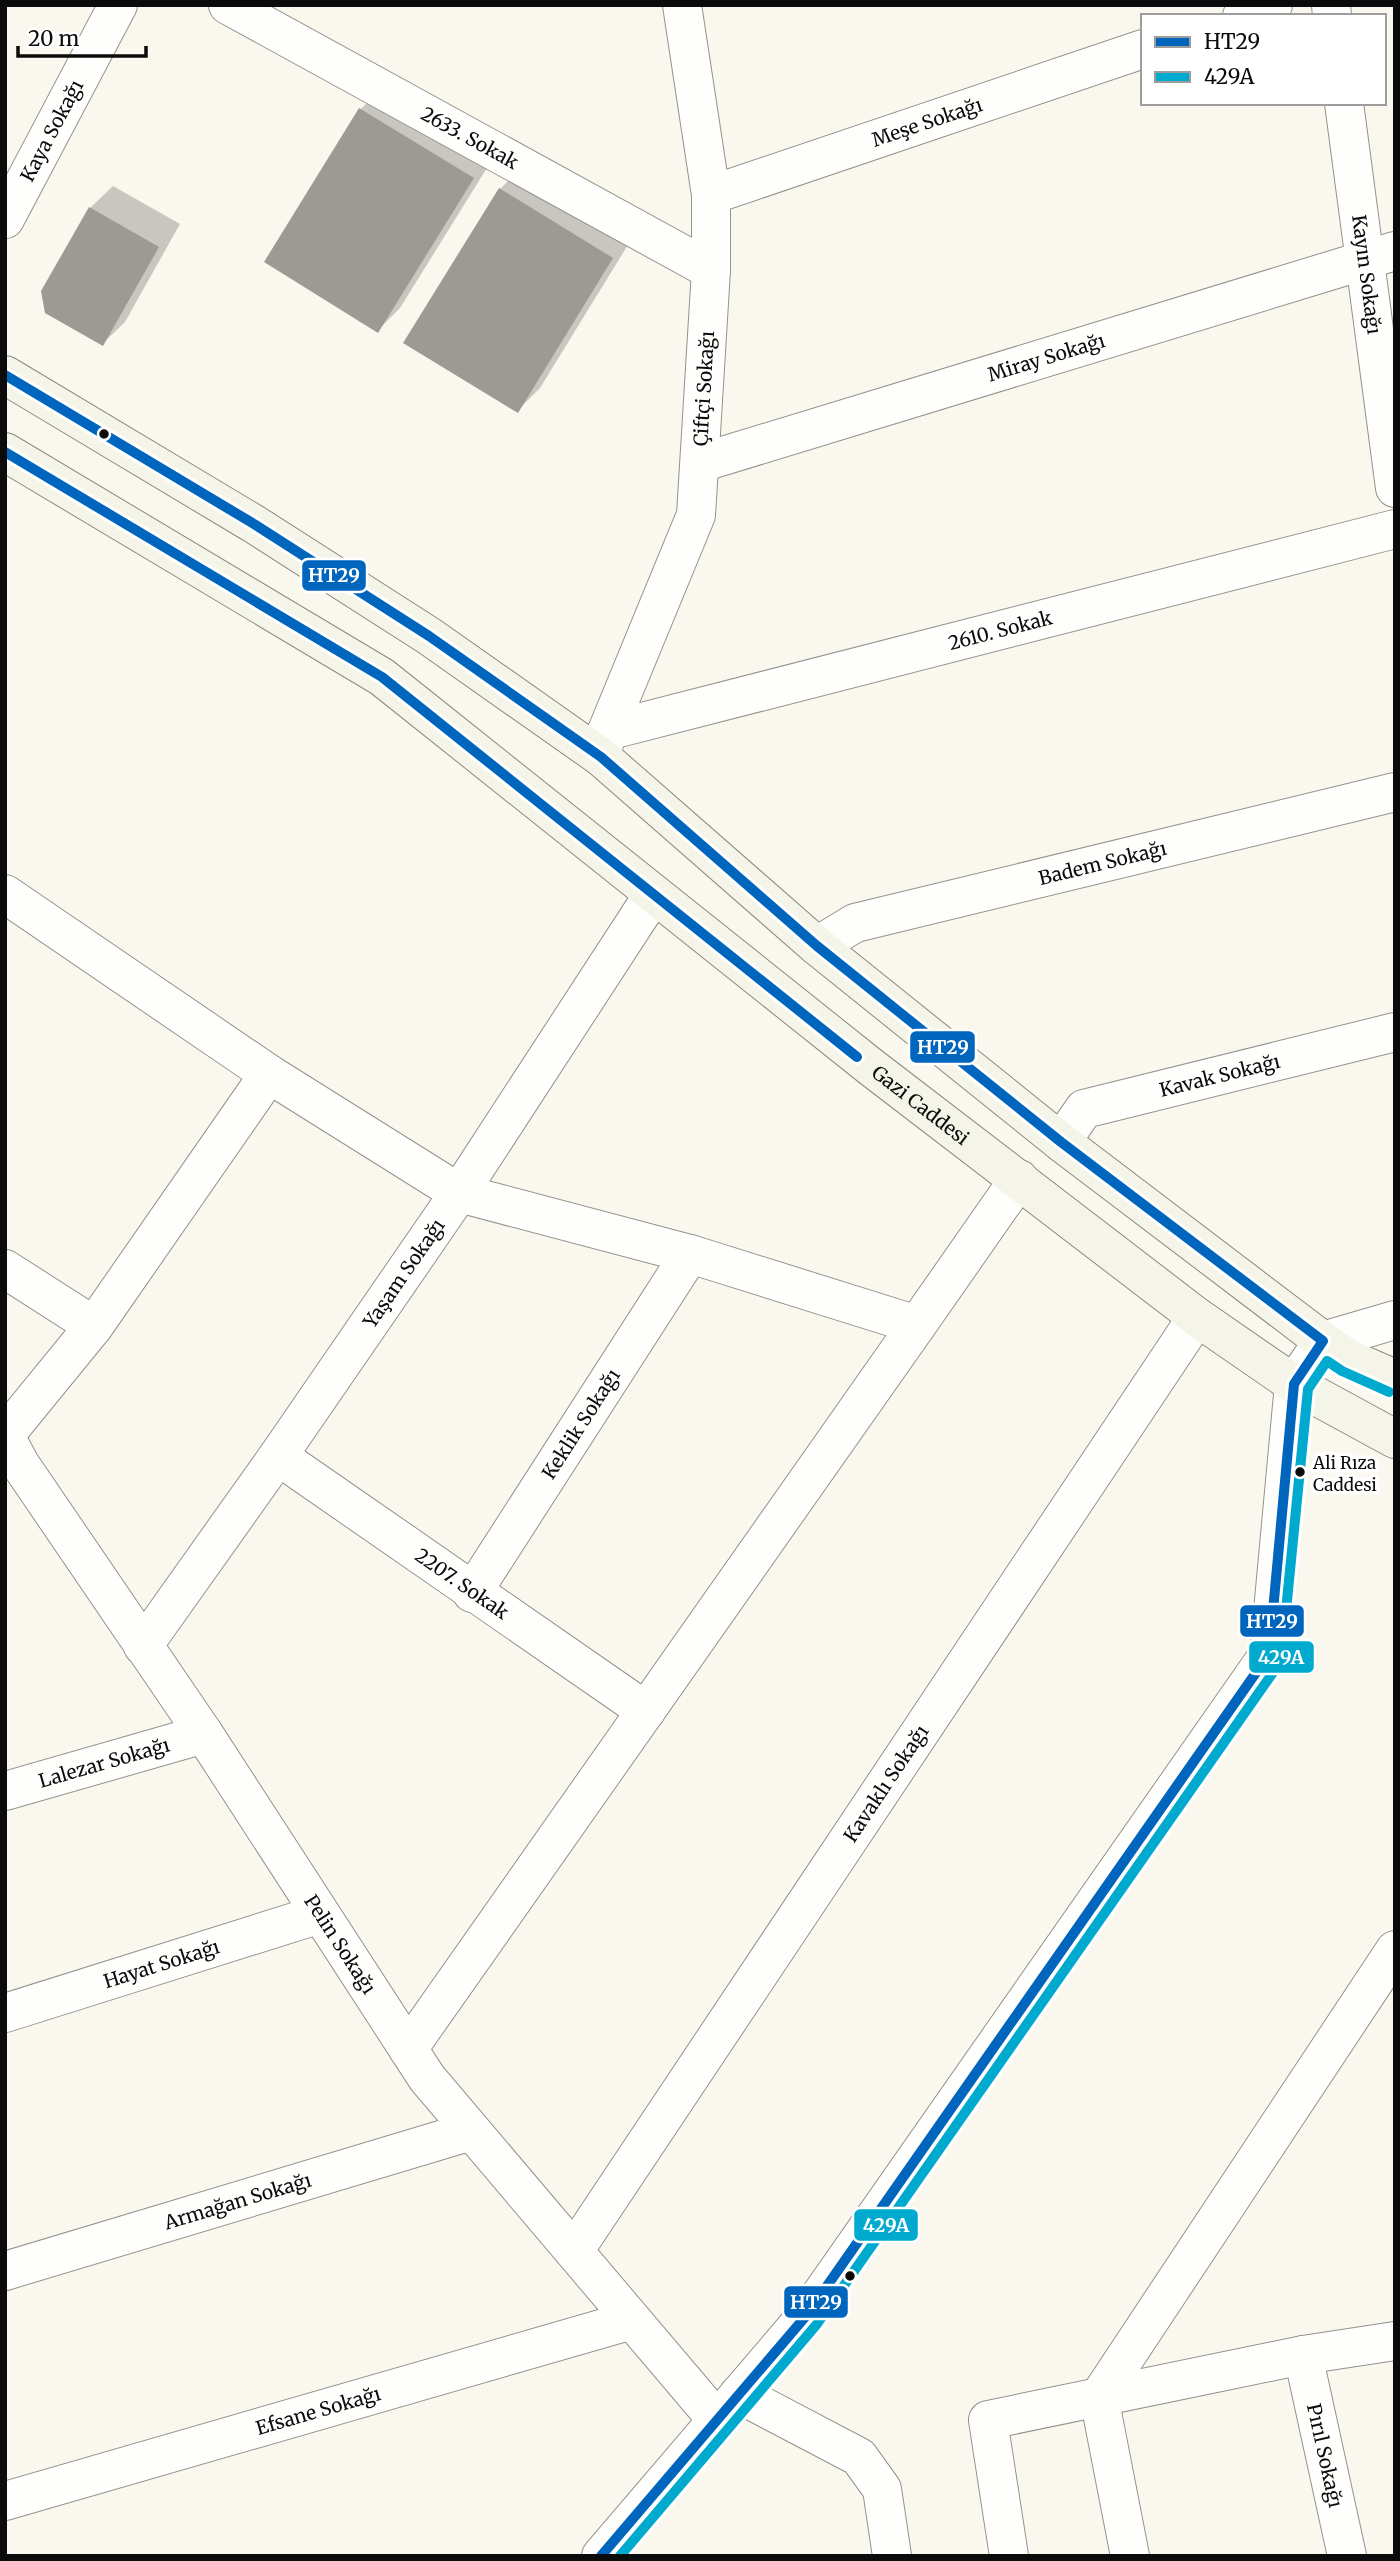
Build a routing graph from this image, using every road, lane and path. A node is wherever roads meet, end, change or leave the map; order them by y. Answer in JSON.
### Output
{"nodes":[{"id":1,"x":118,"y":5,"type":"edge"},
{"id":2,"x":228,"y":5,"type":"edge"},
{"id":3,"x":682,"y":5,"type":"edge"},
{"id":4,"x":1273,"y":5,"type":"edge"},
{"id":5,"x":1248,"y":14,"type":"edge"},
{"id":6,"x":1141,"y":50,"type":"edge"},
{"id":7,"x":1344,"y":105,"type":"edge"},
{"id":8,"x":710,"y":195,"type":"junction"},
{"id":9,"x":5,"y":219,"type":"edge"},
{"id":10,"x":1380,"y":256,"type":"edge"},
{"id":11,"x":711,"y":270,"type":"junction"},
{"id":12,"x":5,"y":375,"type":"edge"},
{"id":13,"x":5,"y":452,"type":"edge"},
{"id":14,"x":700,"y":463,"type":"junction"},
{"id":15,"x":1394,"y":482,"type":"edge"},
{"id":16,"x":1395,"y":529,"type":"edge"},
{"id":17,"x":604,"y":744,"type":"junction"},
{"id":18,"x":1395,"y":792,"type":"edge"},
{"id":19,"x":5,"y":894,"type":"edge"},
{"id":20,"x":653,"y":895,"type":"junction"},
{"id":21,"x":817,"y":946,"type":"junction"},
{"id":22,"x":1395,"y":1032,"type":"edge"},
{"id":23,"x":269,"y":1074,"type":"junction"},
{"id":24,"x":1061,"y":1142,"type":"junction"},
{"id":25,"x":1019,"y":1179,"type":"junction"},
{"id":26,"x":460,"y":1193,"type":"junction"},
{"id":27,"x":690,"y":1254,"type":"junction"},
{"id":28,"x":5,"y":1269,"type":"edge"},
{"id":29,"x":1197,"y":1317,"type":"junction"},
{"id":30,"x":1395,"y":1320,"type":"edge"},
{"id":31,"x":917,"y":1325,"type":"junction"},
{"id":32,"x":94,"y":1326,"type":"junction"},
{"id":33,"x":1324,"y":1341,"type":"junction"},
{"id":34,"x":1395,"y":1379,"type":"edge"},
{"id":35,"x":1294,"y":1384,"type":"junction"},
{"id":36,"x":1395,"y":1438,"type":"edge"},
{"id":37,"x":9,"y":1453,"type":"edge"},
{"id":38,"x":278,"y":1457,"type":"junction"},
{"id":39,"x":472,"y":1593,"type":"junction"},
{"id":40,"x":143,"y":1646,"type":"junction"},
{"id":41,"x":646,"y":1711,"type":"junction"},
{"id":42,"x":204,"y":1734,"type":"junction"},
{"id":43,"x":5,"y":1791,"type":"edge"},
{"id":44,"x":320,"y":1914,"type":"junction"},
{"id":45,"x":1395,"y":1950,"type":"edge"},
{"id":46,"x":5,"y":2013,"type":"edge"},
{"id":47,"x":408,"y":2049,"type":"junction"},
{"id":48,"x":471,"y":2131,"type":"junction"},
{"id":49,"x":574,"y":2251,"type":"junction"},
{"id":50,"x":5,"y":2271,"type":"edge"},
{"id":51,"x":632,"y":2319,"type":"junction"},
{"id":52,"x":1395,"y":2341,"type":"edge"},
{"id":53,"x":1303,"y":2355,"type":"junction"},
{"id":54,"x":1099,"y":2397,"type":"junction"},
{"id":55,"x":728,"y":2407,"type":"junction"},
{"id":56,"x":5,"y":2501,"type":"edge"},
{"id":57,"x":601,"y":2556,"type":"edge"},
{"id":58,"x":892,"y":2556,"type":"edge"},
{"id":59,"x":1009,"y":2556,"type":"edge"},
{"id":60,"x":1130,"y":2556,"type":"edge"},
{"id":61,"x":1347,"y":2556,"type":"edge"}],
"edges":[{"from":1,"to":9,"type":"street","name":"Kaya Sokağı"},
{"from":2,"to":11,"type":"street","name":"2633. Sokak"},
{"from":3,"to":8,"type":"street","name":"Çiftçi Sokağı"},
{"from":4,"to":5,"type":"street"},
{"from":6,"to":8,"type":"street","name":"Meşe Sokağı"},
{"from":7,"to":10,"type":"street","name":"Kayın Sokağı"},
{"from":8,"to":11,"type":"street","name":"Çiftçi Sokağı"},
{"from":10,"to":14,"type":"street","name":"Miray Sokağı"},
{"from":10,"to":15,"type":"street","name":"Kayın Sokağı"},
{"from":11,"to":14,"type":"street","name":"Çiftçi Sokağı"},
{"from":12,"to":17,"type":"main road"},
{"from":13,"to":20,"type":"main road","name":"Gazi Caddesi"},
{"from":14,"to":17,"type":"street","name":"Çiftçi Sokağı"},
{"from":16,"to":17,"type":"street","name":"2610. Sokak"},
{"from":17,"to":21,"type":"main road"},
{"from":18,"to":21,"type":"street","name":"Badem Sokağı"},
{"from":19,"to":23,"type":"street"},
{"from":20,"to":25,"type":"main road","name":"Gazi Caddesi"},
{"from":20,"to":26,"type":"street","name":"Yaşam Sokağı"},
{"from":21,"to":24,"type":"main road"},
{"from":22,"to":24,"type":"street","name":"Kavak Sokağı"},
{"from":23,"to":26,"type":"street"},
{"from":23,"to":32,"type":"street"},
{"from":24,"to":33,"type":"main road"},
{"from":25,"to":29,"type":"main road","name":"Gazi Caddesi"},
{"from":25,"to":31,"type":"street"},
{"from":26,"to":27,"type":"street"},
{"from":26,"to":38,"type":"street","name":"Yaşam Sokağı"},
{"from":27,"to":31,"type":"street"},
{"from":27,"to":39,"type":"street","name":"Keklik Sokağı"},
{"from":28,"to":32,"type":"street"},
{"from":29,"to":35,"type":"main road","name":"Gazi Caddesi"},
{"from":29,"to":49,"type":"street","name":"Kavaklı Sokağı"},
{"from":30,"to":33,"type":"street"},
{"from":31,"to":41,"type":"street"},
{"from":32,"to":37,"type":"street"},
{"from":33,"to":34,"type":"main road"},
{"from":33,"to":35,"type":"street"},
{"from":35,"to":36,"type":"main road","name":"Gazi Caddesi"},
{"from":35,"to":55,"type":"street"},
{"from":37,"to":40,"type":"street","name":"Pelin Sokağı"},
{"from":38,"to":39,"type":"street","name":"2207. Sokak"},
{"from":38,"to":40,"type":"street","name":"Yaşam Sokağı"},
{"from":39,"to":41,"type":"street","name":"2207. Sokak"},
{"from":40,"to":42,"type":"street","name":"Pelin Sokağı"},
{"from":41,"to":47,"type":"street"},
{"from":42,"to":43,"type":"street","name":"Lalezar Sokağı"},
{"from":42,"to":44,"type":"street","name":"Pelin Sokağı"},
{"from":44,"to":46,"type":"street","name":"Hayat Sokağı"},
{"from":44,"to":47,"type":"street","name":"Pelin Sokağı"},
{"from":45,"to":54,"type":"street"},
{"from":47,"to":48,"type":"street","name":"Pelin Sokağı"},
{"from":48,"to":49,"type":"street","name":"Pelin Sokağı"},
{"from":48,"to":50,"type":"street","name":"Armağan Sokağı"},
{"from":49,"to":51,"type":"street","name":"Pelin Sokağı"},
{"from":51,"to":55,"type":"street","name":"Pelin Sokağı"},
{"from":51,"to":56,"type":"street","name":"Efsane Sokağı"},
{"from":52,"to":53,"type":"street"},
{"from":53,"to":54,"type":"street"},
{"from":53,"to":61,"type":"street","name":"Pırıl Sokağı"},
{"from":54,"to":59,"type":"street"},
{"from":54,"to":60,"type":"street"},
{"from":55,"to":57,"type":"street"},
{"from":55,"to":58,"type":"street"}]}
